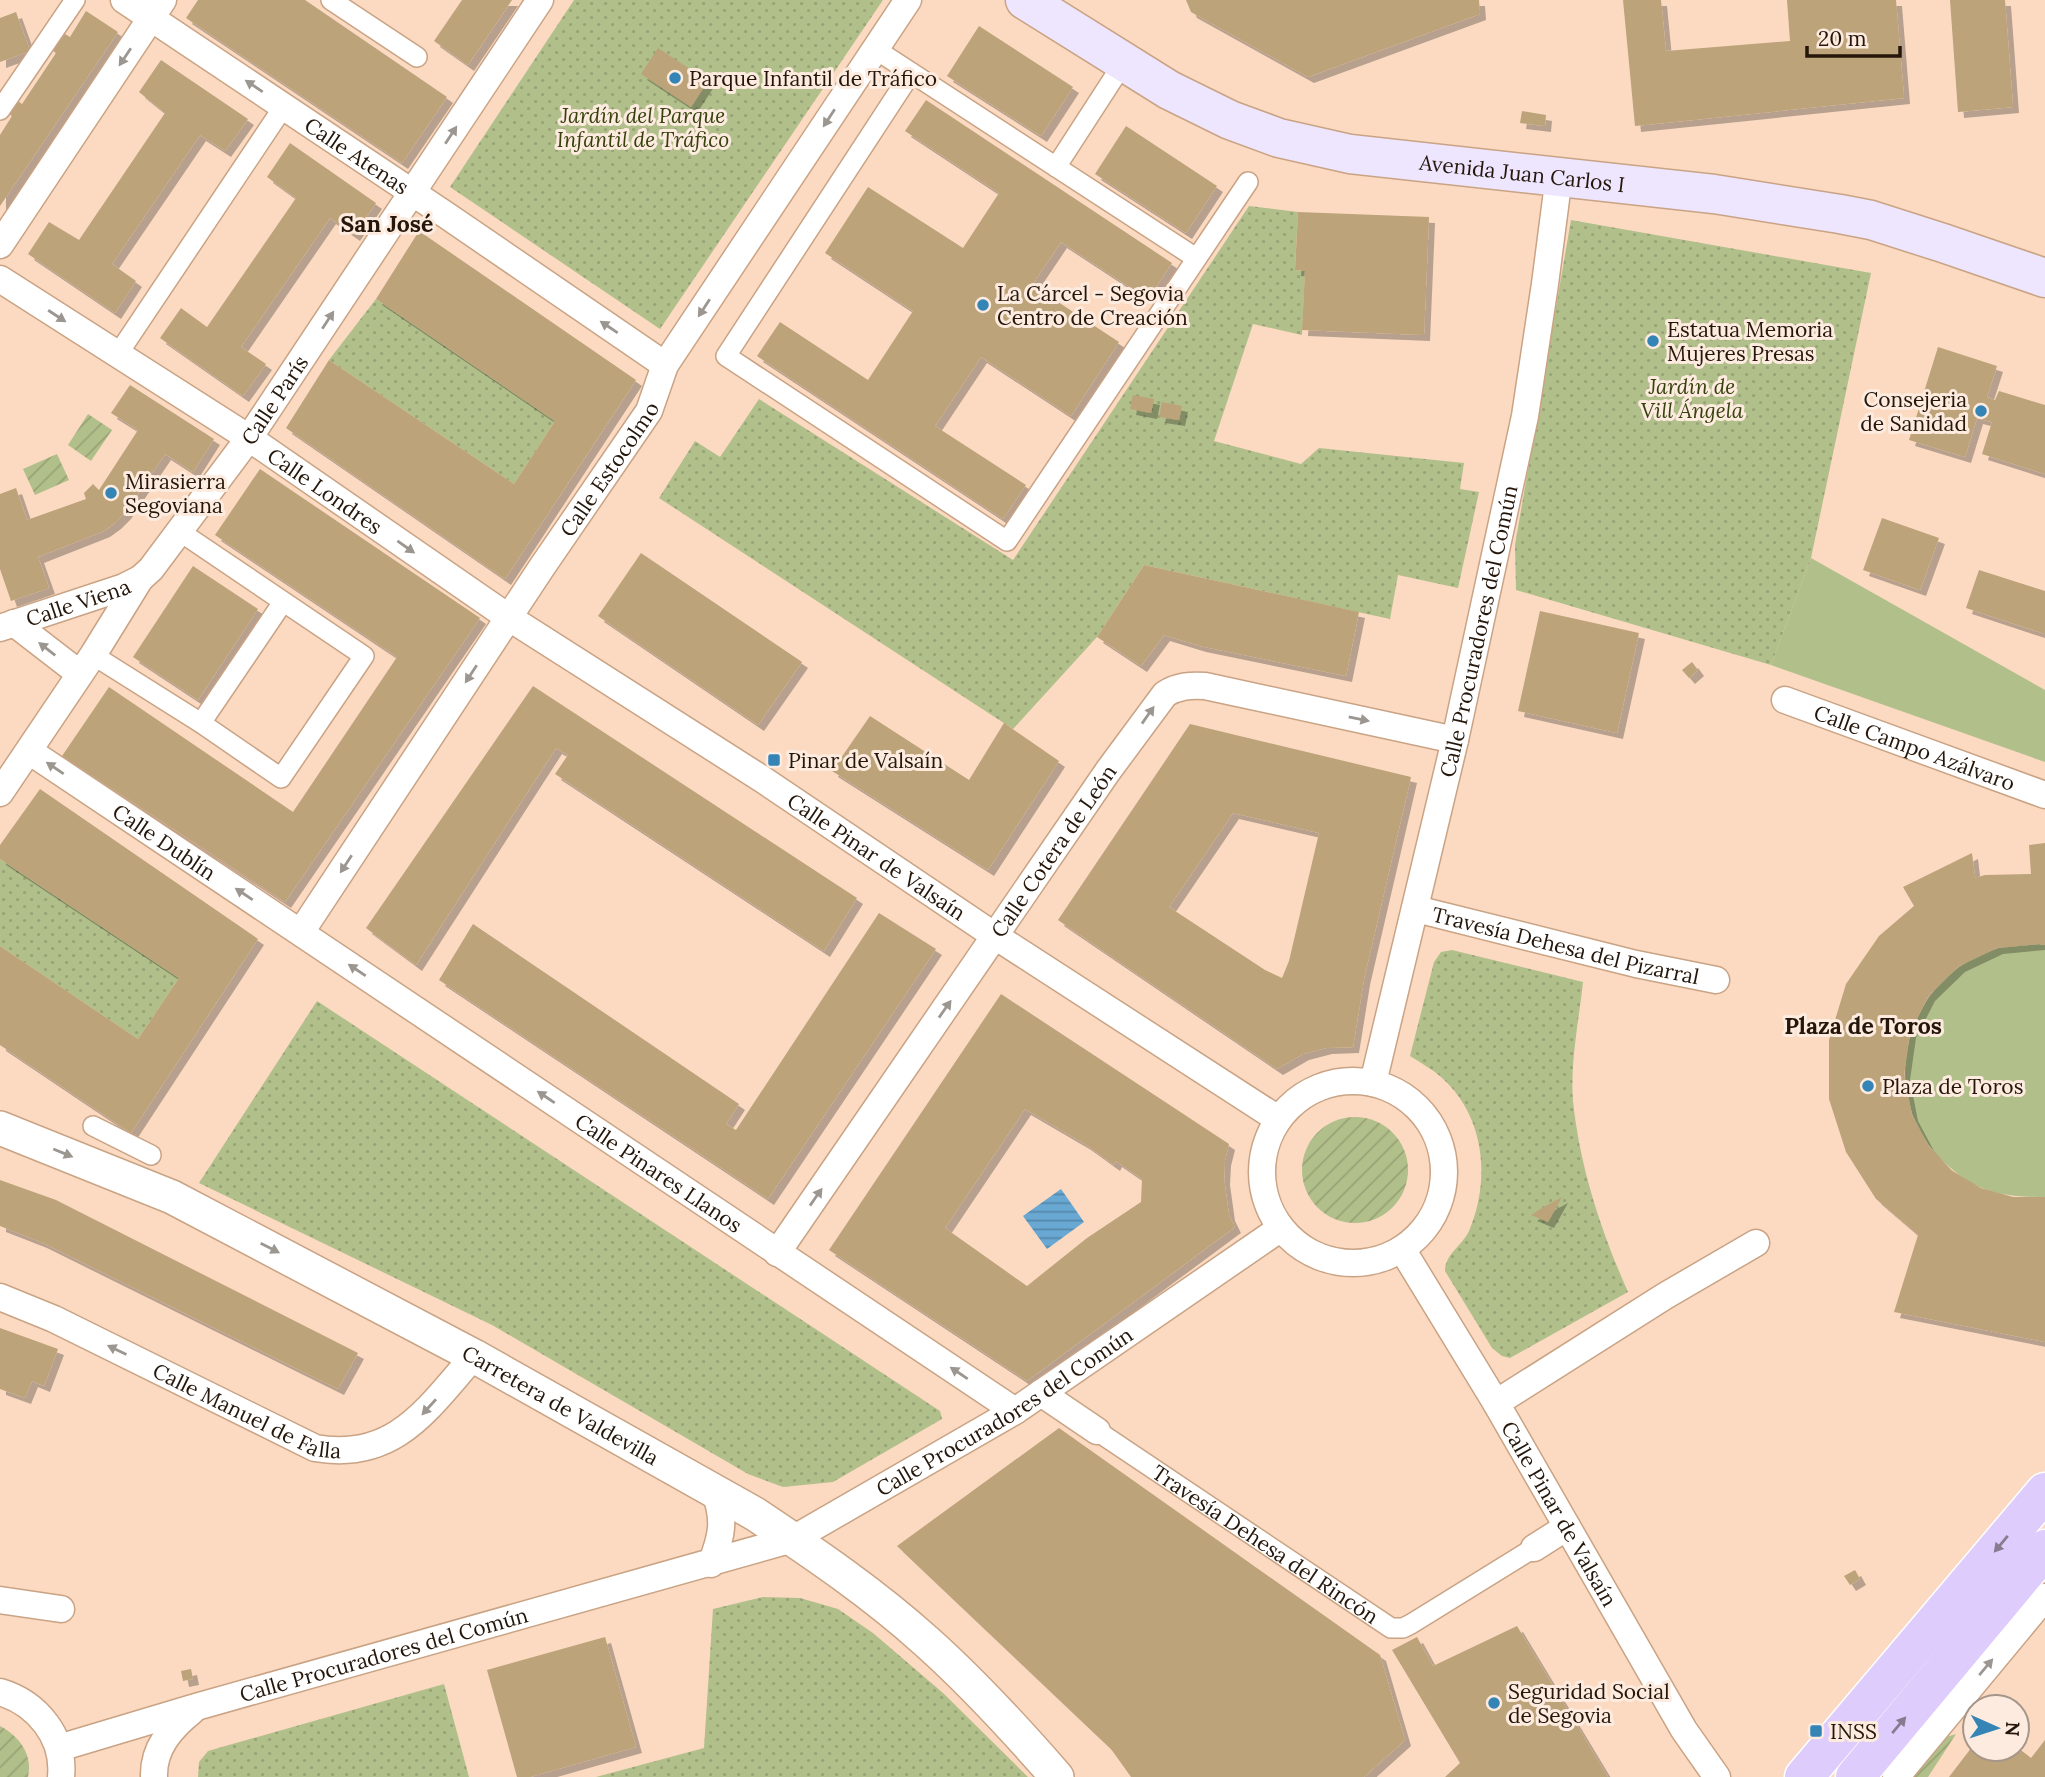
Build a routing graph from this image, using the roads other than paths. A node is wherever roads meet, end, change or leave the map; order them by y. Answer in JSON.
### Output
{"nodes":[{"id":1,"x":75,"y":0,"type":"edge"},
{"id":2,"x":124,"y":0,"type":"edge"},
{"id":3,"x":331,"y":0,"type":"edge"},
{"id":4,"x":540,"y":0,"type":"edge"},
{"id":5,"x":908,"y":0,"type":"edge"},
{"id":6,"x":1025,"y":0,"type":"edge"},
{"id":7,"x":157,"y":9,"type":"edge"},
{"id":8,"x":874,"y":49,"type":"junction"},
{"id":9,"x":417,"y":57,"type":"dead end"},
{"id":10,"x":1124,"y":62,"type":"junction"},
{"id":11,"x":911,"y":73,"type":"junction"},
{"id":12,"x":284,"y":106,"type":"junction"},
{"id":13,"x":0,"y":110,"type":"edge"},
{"id":14,"x":1056,"y":167,"type":"junction"},
{"id":15,"x":1559,"y":176,"type":"junction"},
{"id":16,"x":1248,"y":182,"type":"dead end"},
{"id":17,"x":413,"y":192,"type":"junction"},
{"id":18,"x":0,"y":244,"type":"edge"},
{"id":19,"x":1196,"y":258,"type":"junction"},
{"id":20,"x":2045,"y":278,"type":"edge"},
{"id":21,"x":0,"y":279,"type":"edge"},
{"id":22,"x":118,"y":354,"type":"junction"},
{"id":23,"x":665,"y":365,"type":"junction"},
{"id":24,"x":249,"y":438,"type":"junction"},
{"id":25,"x":179,"y":531,"type":"junction"},
{"id":26,"x":140,"y":579,"type":"junction"},
{"id":27,"x":283,"y":602,"type":"junction"},
{"id":28,"x":509,"y":617,"type":"junction"},
{"id":29,"x":7,"y":625,"type":"edge"},
{"id":30,"x":86,"y":664,"type":"junction"},
{"id":31,"x":1785,"y":700,"type":"dead end"},
{"id":32,"x":201,"y":723,"type":"junction"},
{"id":33,"x":1455,"y":740,"type":"junction"},
{"id":34,"x":29,"y":751,"type":"junction"},
{"id":35,"x":0,"y":793,"type":"edge"},
{"id":36,"x":2045,"y":795,"type":"edge"},
{"id":37,"x":1416,"y":909,"type":"junction"},
{"id":38,"x":301,"y":932,"type":"junction"},
{"id":39,"x":995,"y":936,"type":"junction"},
{"id":40,"x":1716,"y":980,"type":"dead end"},
{"id":41,"x":1373,"y":1083,"type":"junction"},
{"id":42,"x":1278,"y":1119,"type":"junction"},
{"id":43,"x":93,"y":1126,"type":"dead end"},
{"id":44,"x":0,"y":1128,"type":"edge"},
{"id":45,"x":151,"y":1155,"type":"dead end"},
{"id":46,"x":1281,"y":1228,"type":"junction"},
{"id":47,"x":1756,"y":1243,"type":"dead end"},
{"id":48,"x":1402,"y":1249,"type":"junction"},
{"id":49,"x":777,"y":1253,"type":"junction"},
{"id":50,"x":0,"y":1297,"type":"edge"},
{"id":51,"x":474,"y":1356,"type":"junction"},
{"id":52,"x":1041,"y":1394,"type":"junction"},
{"id":53,"x":1496,"y":1403,"type":"junction"},
{"id":54,"x":1015,"y":1411,"type":"junction"},
{"id":55,"x":1097,"y":1431,"type":"joint"},
{"id":56,"x":714,"y":1489,"type":"junction"},
{"id":57,"x":2045,"y":1492,"type":"edge"},
{"id":58,"x":1567,"y":1527,"type":"junction"},
{"id":59,"x":793,"y":1539,"type":"junction"},
{"id":60,"x":1534,"y":1548,"type":"joint"},
{"id":61,"x":2045,"y":1549,"type":"edge"},
{"id":62,"x":711,"y":1564,"type":"junction"},
{"id":63,"x":2045,"y":1597,"type":"edge"},
{"id":64,"x":0,"y":1600,"type":"edge"},
{"id":65,"x":61,"y":1609,"type":"dead end"},
{"id":66,"x":0,"y":1692,"type":"edge"},
{"id":67,"x":196,"y":1707,"type":"junction"},
{"id":68,"x":59,"y":1748,"type":"junction"},
{"id":69,"x":61,"y":1777,"type":"edge"},
{"id":70,"x":154,"y":1777,"type":"edge"},
{"id":71,"x":1057,"y":1777,"type":"edge"},
{"id":72,"x":1717,"y":1777,"type":"edge"},
{"id":73,"x":1804,"y":1777,"type":"edge"},
{"id":74,"x":1855,"y":1777,"type":"edge"},
{"id":75,"x":1896,"y":1777,"type":"edge"}],
"edges":[{"from":1,"to":13,"type":"street"},
{"from":2,"to":7,"type":"street","name":"Calle Atenas"},
{"from":3,"to":9,"type":"street"},
{"from":17,"to":4,"type":"street","name":"Calle París","one_way":true},
{"from":5,"to":8,"type":"street","name":"Calle Estocolmo"},
{"from":6,"to":10,"type":"main road","name":"Avenida Juan Carlos I"},
{"from":12,"to":7,"type":"street","name":"Calle Atenas","one_way":true},
{"from":7,"to":18,"type":"street","one_way":true},
{"from":8,"to":11,"type":"street"},
{"from":8,"to":23,"type":"street","name":"Calle Estocolmo","one_way":true},
{"from":10,"to":14,"type":"street"},
{"from":10,"to":15,"type":"main road","name":"Avenida Juan Carlos I"},
{"from":11,"to":14,"type":"street"},
{"from":11,"to":19,"type":"street"},
{"from":12,"to":17,"type":"street","name":"Calle Atenas"},
{"from":12,"to":22,"type":"street"},
{"from":14,"to":19,"type":"street"},
{"from":15,"to":20,"type":"main road","name":"Avenida Juan Carlos I"},
{"from":15,"to":33,"type":"street","name":"Calle Procuradores del Común"},
{"from":16,"to":19,"type":"street"},
{"from":23,"to":17,"type":"street","name":"Calle Atenas","one_way":true},
{"from":24,"to":17,"type":"street","name":"Calle París","one_way":true},
{"from":21,"to":22,"type":"street","name":"Calle Londres","one_way":true},
{"from":22,"to":24,"type":"street","name":"Calle Londres"},
{"from":23,"to":28,"type":"street","name":"Calle Estocolmo"},
{"from":24,"to":25,"type":"street","name":"Calle París"},
{"from":24,"to":28,"type":"street","name":"Calle Londres","one_way":true},
{"from":25,"to":26,"type":"street","name":"Calle París"},
{"from":25,"to":27,"type":"street"},
{"from":26,"to":29,"type":"street","name":"Calle Viena"},
{"from":26,"to":30,"type":"street","name":"Calle París"},
{"from":27,"to":32,"type":"street"},
{"from":27,"to":32,"type":"street"},
{"from":28,"to":38,"type":"street","name":"Calle Estocolmo","one_way":true},
{"from":28,"to":39,"type":"street","name":"Calle Pinar de Valsaín"},
{"from":30,"to":29,"type":"street","name":"Calle Viena","one_way":true},
{"from":30,"to":32,"type":"street"},
{"from":30,"to":34,"type":"street","name":"Calle París"},
{"from":31,"to":36,"type":"street","name":"Calle Campo Azálvaro"},
{"from":33,"to":37,"type":"street","name":"Calle Procuradores del Común"},
{"from":39,"to":33,"type":"street","name":"Calle Cotera de León","one_way":true},
{"from":34,"to":35,"type":"street","name":"Calle París"},
{"from":38,"to":34,"type":"street","name":"Calle Dublín","one_way":true},
{"from":37,"to":40,"type":"street","name":"Travesía Dehesa del Pizarral"},
{"from":37,"to":41,"type":"street","name":"Calle Procuradores del Común"},
{"from":49,"to":38,"type":"street","name":"Calle Pinares Llanos","one_way":true},
{"from":39,"to":42,"type":"street","name":"Calle Pinar de Valsaín"},
{"from":49,"to":39,"type":"street","name":"Calle Cotera de León","one_way":true},
{"from":41,"to":42,"type":"street"},
{"from":41,"to":48,"type":"street"},
{"from":42,"to":46,"type":"street"},
{"from":43,"to":45,"type":"street"},
{"from":44,"to":51,"type":"street","name":"Carretera de Valdevilla","one_way":true},
{"from":46,"to":48,"type":"street"},
{"from":46,"to":52,"type":"street","name":"Calle Procuradores del Común"},
{"from":47,"to":53,"type":"street"},
{"from":48,"to":53,"type":"street","name":"Calle Pinar de Valsaín"},
{"from":54,"to":49,"type":"street","name":"Calle Pinares Llanos","one_way":true},
{"from":51,"to":50,"type":"street","name":"Calle Manuel de Falla","one_way":true},
{"from":51,"to":56,"type":"street","name":"Carretera de Valdevilla"},
{"from":52,"to":54,"type":"street","name":"Calle Procuradores del Común"},
{"from":52,"to":55,"type":"street","name":"Travesía Dehesa del Rincón"},
{"from":53,"to":58,"type":"street","name":"Calle Pinar de Valsaín"},
{"from":54,"to":59,"type":"street","name":"Calle Procuradores del Común"},
{"from":55,"to":60,"type":"street","name":"Travesía Dehesa del Rincón"},
{"from":56,"to":59,"type":"street","name":"Carretera de Valdevilla"},
{"from":56,"to":62,"type":"street"},
{"from":57,"to":73,"type":"main road","one_way":true},
{"from":58,"to":60,"type":"street","name":"Travesía Dehesa del Rincón"},
{"from":58,"to":72,"type":"street","name":"Calle Pinar de Valsaín"},
{"from":59,"to":62,"type":"street","name":"Calle Procuradores del Común"},
{"from":59,"to":71,"type":"street","name":"Carretera de Valdevilla"},
{"from":74,"to":61,"type":"main road","one_way":true},
{"from":62,"to":67,"type":"street","name":"Calle Procuradores del Común"},
{"from":75,"to":63,"type":"street","one_way":true},
{"from":64,"to":65,"type":"street"},
{"from":66,"to":68,"type":"street"},
{"from":67,"to":68,"type":"street","name":"Calle Procuradores del Común"},
{"from":67,"to":70,"type":"street"},
{"from":68,"to":69,"type":"street"}]}
